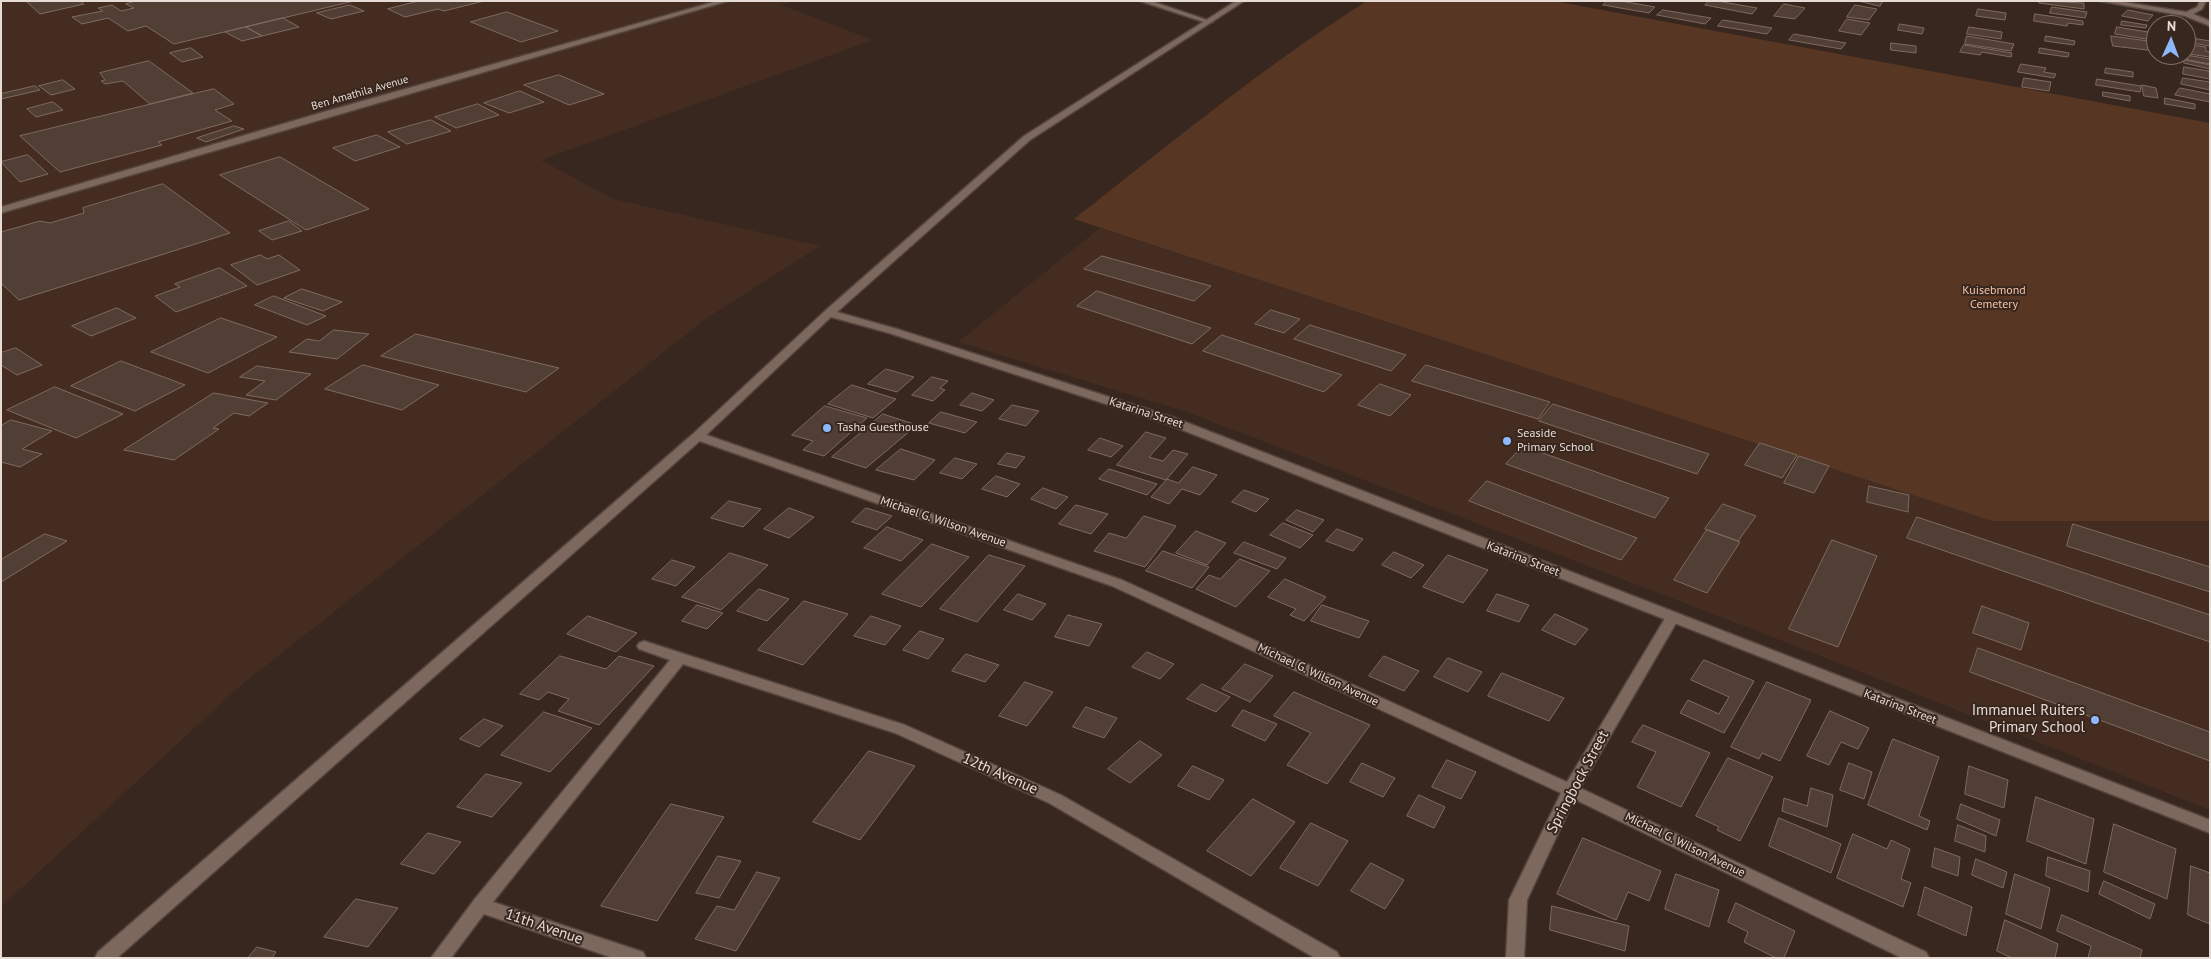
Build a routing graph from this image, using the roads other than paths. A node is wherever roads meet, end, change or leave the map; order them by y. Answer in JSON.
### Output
{"nodes":[{"id":1,"x":725,"y":1,"type":"edge"},
{"id":2,"x":1143,"y":1,"type":"edge"},
{"id":3,"x":1241,"y":1,"type":"edge"},
{"id":4,"x":2103,"y":1,"type":"edge"},
{"id":5,"x":2203,"y":1,"type":"edge"},
{"id":6,"x":2187,"y":14,"type":"junction"},
{"id":7,"x":1209,"y":22,"type":"junction"},
{"id":8,"x":2210,"y":24,"type":"edge"},
{"id":9,"x":1,"y":210,"type":"edge"},
{"id":10,"x":829,"y":313,"type":"junction"},
{"id":11,"x":698,"y":436,"type":"junction"},
{"id":12,"x":1672,"y":618,"type":"junction"},
{"id":13,"x":644,"y":646,"type":"dead end"},
{"id":14,"x":680,"y":658,"type":"junction"},
{"id":15,"x":1570,"y":790,"type":"junction"},
{"id":16,"x":2210,"y":828,"type":"edge"},
{"id":17,"x":480,"y":905,"type":"junction"},
{"id":18,"x":104,"y":958,"type":"edge"},
{"id":19,"x":440,"y":958,"type":"edge"},
{"id":20,"x":637,"y":958,"type":"edge"},
{"id":21,"x":1331,"y":958,"type":"edge"},
{"id":22,"x":1515,"y":958,"type":"edge"},
{"id":23,"x":1920,"y":958,"type":"edge"}],
"edges":[{"from":1,"to":9,"type":"street","name":"Ben Amathila Avenue"},
{"from":2,"to":7,"type":"street"},
{"from":3,"to":7,"type":"street"},
{"from":4,"to":6,"type":"street"},
{"from":5,"to":6,"type":"street"},
{"from":6,"to":8,"type":"street"},
{"from":7,"to":10,"type":"street"},
{"from":10,"to":11,"type":"street"},
{"from":10,"to":12,"type":"street","name":"Katarina Street"},
{"from":11,"to":15,"type":"street","name":"Michael G. Wilson Avenue"},
{"from":11,"to":18,"type":"street"},
{"from":12,"to":15,"type":"street","name":"Springbock Street"},
{"from":12,"to":16,"type":"street","name":"Katarina Street"},
{"from":13,"to":14,"type":"street","name":"12th Avenue"},
{"from":14,"to":17,"type":"street"},
{"from":14,"to":21,"type":"street","name":"12th Avenue"},
{"from":15,"to":22,"type":"street","name":"Springbock Street"},
{"from":15,"to":23,"type":"street","name":"Michael G. Wilson Avenue"},
{"from":17,"to":19,"type":"street"},
{"from":17,"to":20,"type":"street","name":"11th Avenue"}]}
